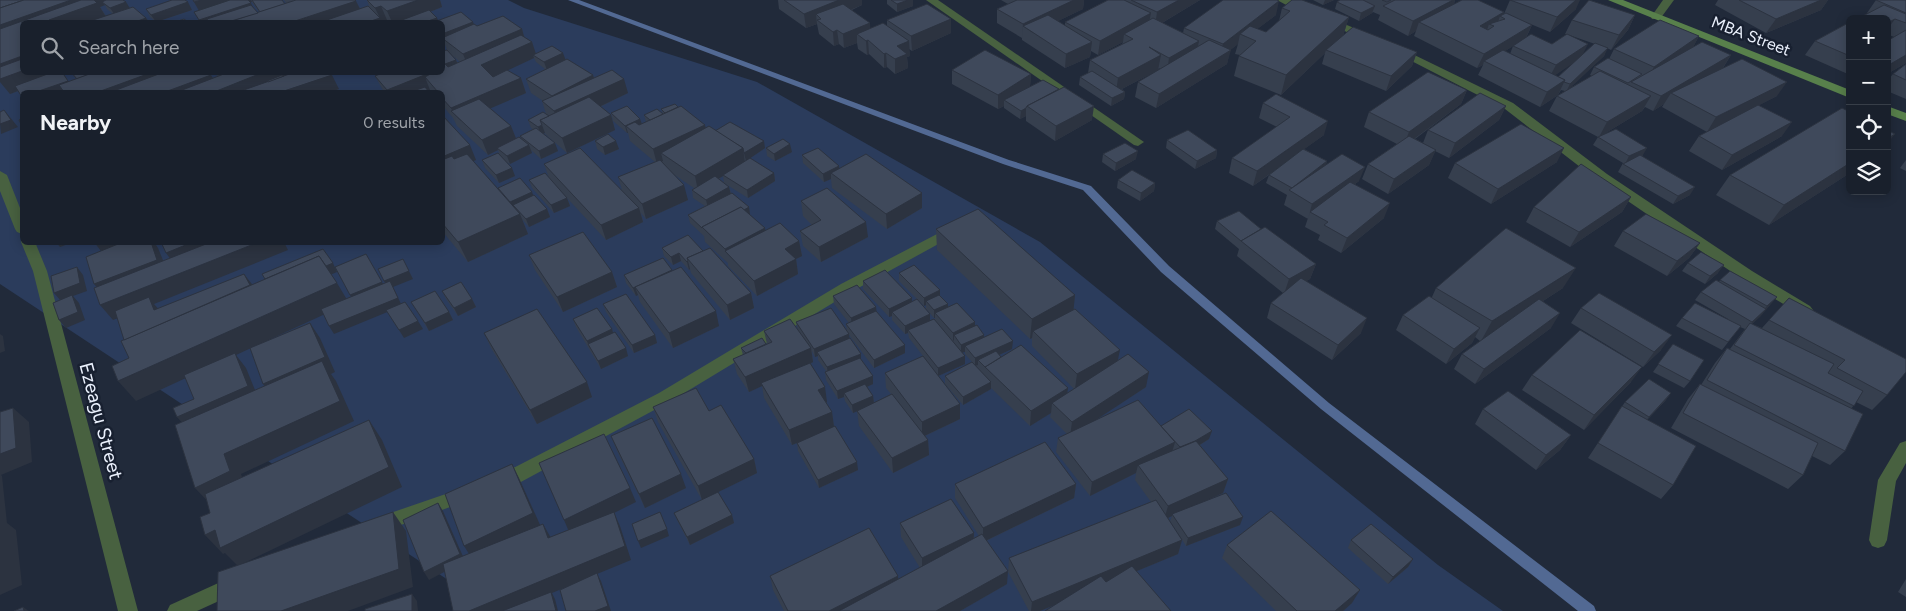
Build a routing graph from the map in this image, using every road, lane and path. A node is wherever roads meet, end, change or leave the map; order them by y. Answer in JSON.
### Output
{"nodes":[{"id":1,"x":931,"y":0,"type":"edge"},
{"id":2,"x":1282,"y":0,"type":"edge"},
{"id":3,"x":1612,"y":0,"type":"edge"},
{"id":4,"x":1669,"y":0,"type":"edge"},
{"id":5,"x":1656,"y":17,"type":"junction"},
{"id":6,"x":1846,"y":92,"type":"edge"},
{"id":7,"x":1891,"y":112,"type":"edge"},
{"id":8,"x":1906,"y":118,"type":"edge"},
{"id":9,"x":1138,"y":142,"type":"dead end"},
{"id":10,"x":0,"y":175,"type":"edge"},
{"id":11,"x":20,"y":224,"type":"edge"},
{"id":12,"x":937,"y":239,"type":"edge"},
{"id":13,"x":29,"y":245,"type":"edge"},
{"id":14,"x":1814,"y":316,"type":"edge"},
{"id":15,"x":1906,"y":448,"type":"edge"},
{"id":16,"x":365,"y":530,"type":"edge"},
{"id":17,"x":1878,"y":540,"type":"dead end"},
{"id":18,"x":248,"y":579,"type":"edge"},
{"id":19,"x":128,"y":611,"type":"edge"},
{"id":20,"x":177,"y":611,"type":"edge"}],
"edges":[{"from":1,"to":9,"type":"street"},
{"from":2,"to":14,"type":"street"},
{"from":3,"to":5,"type":"street","name":"MBA Street"},
{"from":4,"to":5,"type":"street"},
{"from":5,"to":6,"type":"street","name":"MBA Street"},
{"from":7,"to":8,"type":"street"},
{"from":10,"to":11,"type":"street"},
{"from":12,"to":16,"type":"street"},
{"from":13,"to":19,"type":"street","name":"Ezeagu Street"},
{"from":15,"to":17,"type":"street"},
{"from":18,"to":20,"type":"street"}]}
